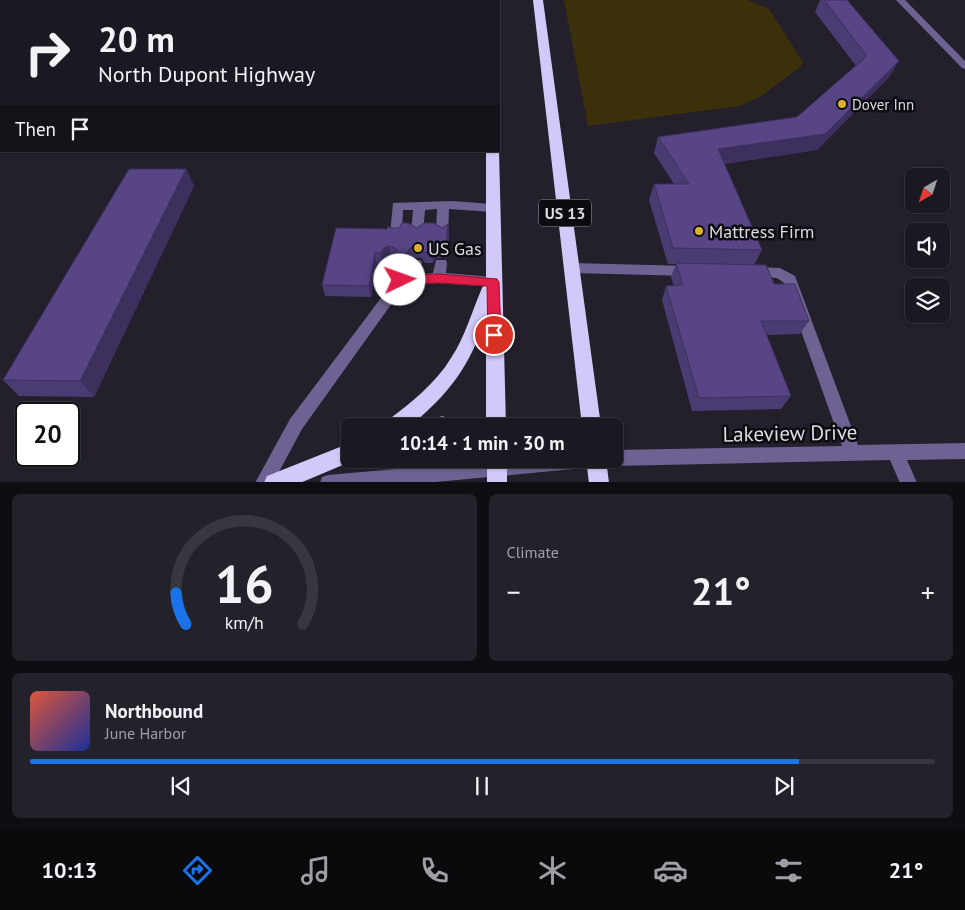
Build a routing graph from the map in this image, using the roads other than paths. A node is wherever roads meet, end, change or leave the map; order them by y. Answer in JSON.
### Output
{"nodes":[{"id":1,"x":538,"y":0,"type":"edge"},
{"id":2,"x":900,"y":0,"type":"edge"},
{"id":3,"x":965,"y":66,"type":"edge"},
{"id":4,"x":492,"y":152,"type":"edge"},
{"id":5,"x":419,"y":206,"type":"junction"},
{"id":6,"x":443,"y":206,"type":"junction"},
{"id":7,"x":492,"y":208,"type":"junction"},
{"id":8,"x":442,"y":233,"type":"edge"},
{"id":9,"x":396,"y":234,"type":"edge"},
{"id":10,"x":417,"y":234,"type":"edge"},
{"id":11,"x":391,"y":263,"type":"dead end"},
{"id":12,"x":416,"y":263,"type":"dead end"},
{"id":13,"x":441,"y":263,"type":"dead end"},
{"id":14,"x":572,"y":268,"type":"junction"},
{"id":15,"x":701,"y":271,"type":"edge"},
{"id":16,"x":740,"y":272,"type":"edge"},
{"id":17,"x":439,"y":278,"type":"junction"},
{"id":18,"x":407,"y":279,"type":"junction"},
{"id":19,"x":493,"y":282,"type":"junction"},
{"id":20,"x":406,"y":418,"type":"edge"},
{"id":21,"x":496,"y":418,"type":"edge"},
{"id":22,"x":591,"y":418,"type":"edge"},
{"id":23,"x":965,"y":451,"type":"edge"},
{"id":24,"x":853,"y":453,"type":"junction"},
{"id":25,"x":895,"y":453,"type":"junction"},
{"id":26,"x":341,"y":456,"type":"edge"},
{"id":27,"x":623,"y":458,"type":"edge"},
{"id":28,"x":515,"y":468,"type":"edge"},
{"id":29,"x":596,"y":468,"type":"edge"},
{"id":30,"x":497,"y":470,"type":"edge"},
{"id":31,"x":263,"y":482,"type":"edge"},
{"id":32,"x":274,"y":482,"type":"edge"},
{"id":33,"x":328,"y":482,"type":"edge"},
{"id":34,"x":598,"y":482,"type":"edge"},
{"id":35,"x":909,"y":482,"type":"edge"}],
"edges":[{"from":1,"to":14,"type":"highway","number":"US 13"},
{"from":2,"to":3,"type":"street"},
{"from":4,"to":7,"type":"highway"},
{"from":5,"to":6,"type":"street"},
{"from":5,"to":9,"type":"street"},
{"from":5,"to":10,"type":"street"},
{"from":6,"to":7,"type":"street"},
{"from":6,"to":8,"type":"street"},
{"from":7,"to":19,"type":"highway"},
{"from":11,"to":18,"type":"street"},
{"from":12,"to":18,"type":"street"},
{"from":13,"to":17,"type":"street"},
{"from":14,"to":15,"type":"street"},
{"from":14,"to":22,"type":"highway","number":"US 13"},
{"from":16,"to":24,"type":"street"},
{"from":17,"to":18,"type":"street"},
{"from":17,"to":19,"type":"street"},
{"from":18,"to":31,"type":"street"},
{"from":19,"to":20,"type":"highway"},
{"from":19,"to":21,"type":"highway"},
{"from":23,"to":25,"type":"street","name":"Lakeview Drive"},
{"from":24,"to":25,"type":"street","name":"Lakeview Drive"},
{"from":24,"to":27,"type":"street","name":"Lakeview Drive"},
{"from":25,"to":35,"type":"street"},
{"from":26,"to":32,"type":"highway"},
{"from":28,"to":30,"type":"street"},
{"from":29,"to":34,"type":"highway"},
{"from":30,"to":33,"type":"street"}]}
